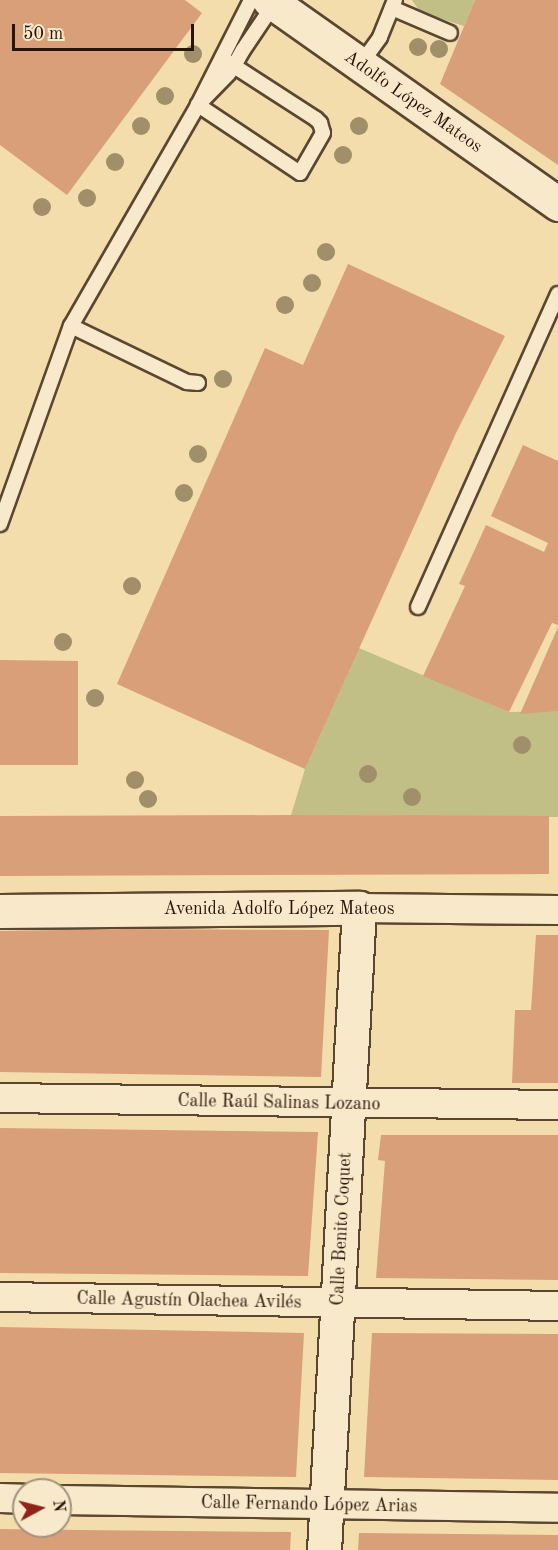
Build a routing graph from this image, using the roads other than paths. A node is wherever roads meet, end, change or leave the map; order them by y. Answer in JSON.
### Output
{"nodes":[{"id":1,"x":265,"y":1,"type":"edge"},
{"id":2,"x":394,"y":4,"type":"edge"},
{"id":3,"x":450,"y":33,"type":"dead end"},
{"id":4,"x":222,"y":58,"type":"junction"},
{"id":5,"x":360,"y":65,"type":"junction"},
{"id":6,"x":234,"y":66,"type":"junction"},
{"id":7,"x":198,"y":105,"type":"junction"},
{"id":8,"x":558,"y":204,"type":"edge"},
{"id":9,"x":558,"y":294,"type":"edge"},
{"id":10,"x":71,"y":326,"type":"junction"},
{"id":11,"x":198,"y":383,"type":"dead end"},
{"id":12,"x":0,"y":524,"type":"edge"},
{"id":13,"x":418,"y":607,"type":"dead end"},
{"id":14,"x":359,"y":908,"type":"junction"},
{"id":15,"x":558,"y":910,"type":"edge"},
{"id":16,"x":0,"y":911,"type":"edge"},
{"id":17,"x":0,"y":1098,"type":"edge"},
{"id":18,"x":348,"y":1104,"type":"junction"},
{"id":19,"x":558,"y":1105,"type":"edge"},
{"id":20,"x":0,"y":1297,"type":"edge"},
{"id":21,"x":339,"y":1304,"type":"junction"},
{"id":22,"x":558,"y":1306,"type":"edge"},
{"id":23,"x":72,"y":1500,"type":"edge"},
{"id":24,"x":327,"y":1507,"type":"junction"},
{"id":25,"x":558,"y":1508,"type":"edge"},
{"id":26,"x":324,"y":1550,"type":"edge"}],
"edges":[{"from":1,"to":4,"type":"lane"},
{"from":1,"to":5,"type":"street","name":"Adolfo López Mateos"},
{"from":1,"to":6,"type":"lane"},
{"from":2,"to":3,"type":"lane"},
{"from":2,"to":5,"type":"lane"},
{"from":4,"to":6,"type":"lane"},
{"from":4,"to":7,"type":"lane"},
{"from":5,"to":8,"type":"street","name":"Adolfo López Mateos"},
{"from":6,"to":7,"type":"lane"},
{"from":6,"to":7,"type":"lane"},
{"from":7,"to":10,"type":"lane"},
{"from":9,"to":13,"type":"lane"},
{"from":10,"to":11,"type":"lane"},
{"from":10,"to":12,"type":"lane"},
{"from":14,"to":15,"type":"street","name":"Avenida Adolfo López Mateos"},
{"from":14,"to":16,"type":"street","name":"Avenida Adolfo López Mateos"},
{"from":14,"to":18,"type":"street","name":"Calle Benito Coquet"},
{"from":17,"to":18,"type":"street","name":"Calle Raúl Salinas Lozano"},
{"from":18,"to":19,"type":"street","name":"Calle Raúl Salinas Lozano"},
{"from":18,"to":21,"type":"street","name":"Calle Benito Coquet"},
{"from":20,"to":21,"type":"street","name":"Calle Agustín Olachea Avilés"},
{"from":21,"to":22,"type":"street","name":"Calle Agustín Olachea Avilés"},
{"from":21,"to":24,"type":"street","name":"Calle Benito Coquet"},
{"from":23,"to":24,"type":"street","name":"Calle Fernando López Arias"},
{"from":24,"to":25,"type":"street","name":"Calle Fernando López Arias"},
{"from":24,"to":26,"type":"street","name":"Calle Benito Coquet"}]}
